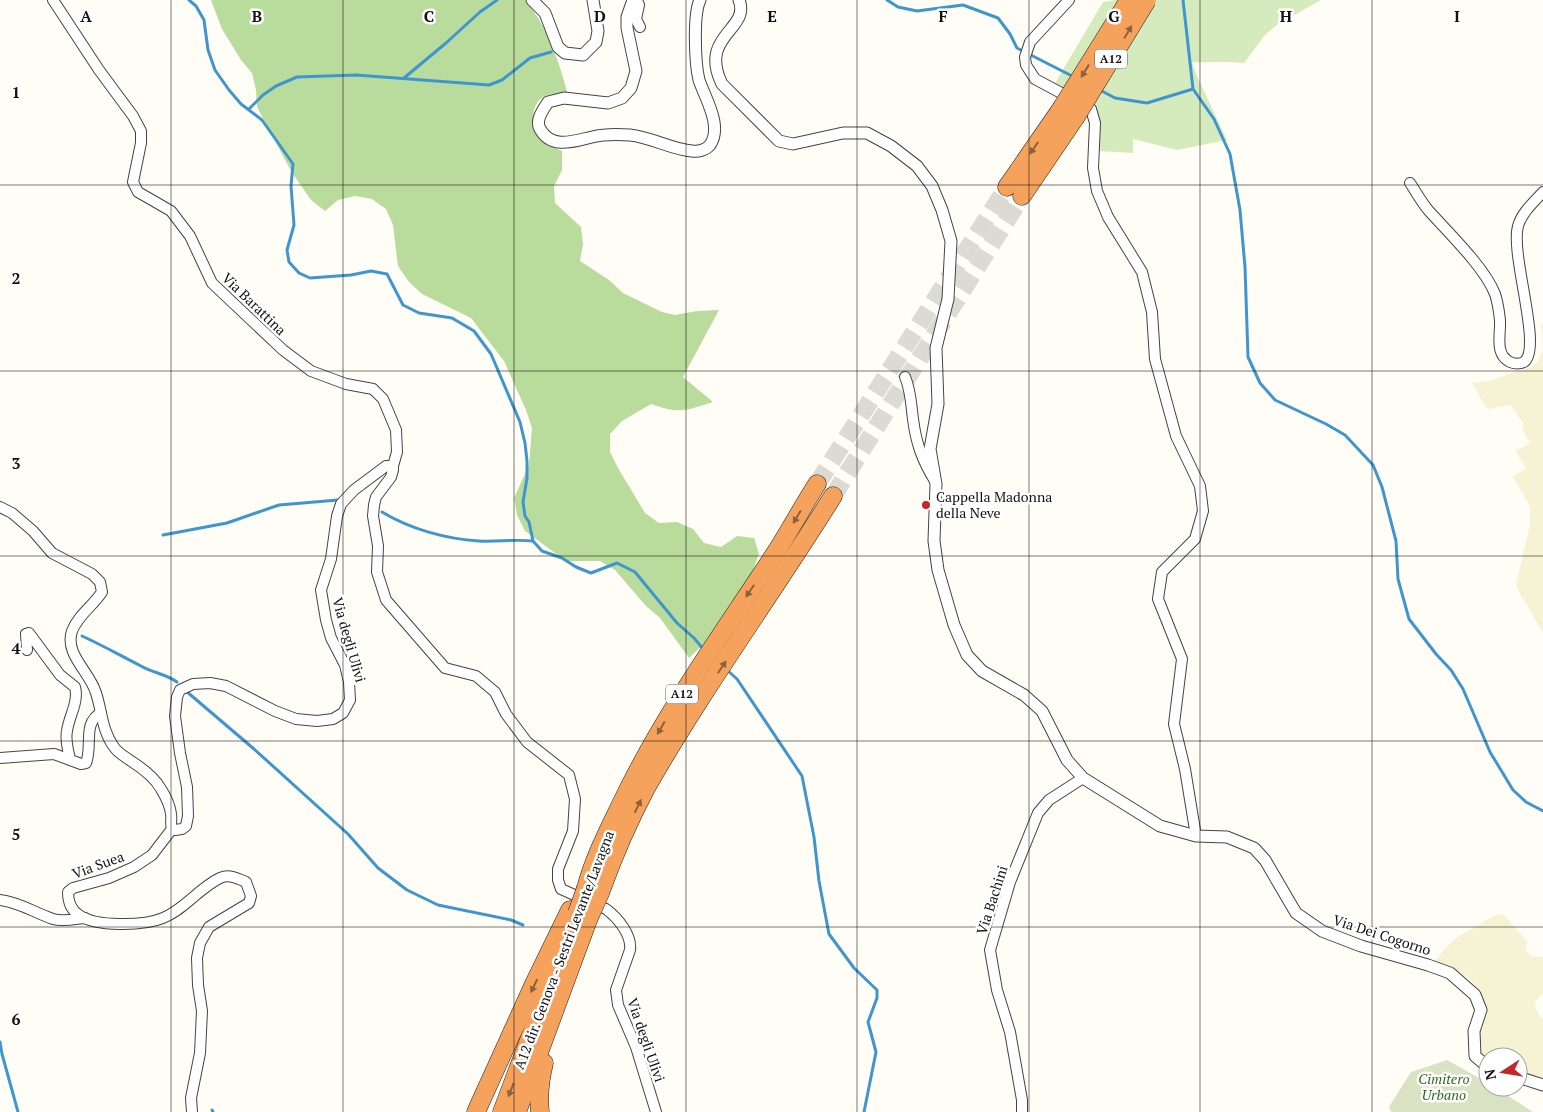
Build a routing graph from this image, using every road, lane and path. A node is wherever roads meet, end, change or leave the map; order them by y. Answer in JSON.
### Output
{"nodes":[{"id":1,"x":53,"y":0,"type":"edge"},
{"id":2,"x":532,"y":0,"type":"edge"},
{"id":3,"x":593,"y":0,"type":"edge"},
{"id":4,"x":633,"y":0,"type":"edge"},
{"id":5,"x":637,"y":0,"type":"edge"},
{"id":6,"x":700,"y":0,"type":"edge"},
{"id":7,"x":739,"y":0,"type":"edge"},
{"id":8,"x":1069,"y":0,"type":"edge"},
{"id":9,"x":1130,"y":0,"type":"edge"},
{"id":10,"x":1147,"y":0,"type":"edge"},
{"id":11,"x":640,"y":27,"type":"dead end"},
{"id":12,"x":1068,"y":113,"type":"junction"},
{"id":13,"x":1410,"y":183,"type":"dead end"},
{"id":14,"x":1007,"y":187,"type":"tunnel mouth"},
{"id":15,"x":1543,"y":192,"type":"edge"},
{"id":16,"x":1022,"y":196,"type":"tunnel mouth"},
{"id":17,"x":905,"y":377,"type":"dead end"},
{"id":18,"x":392,"y":466,"type":"junction"},
{"id":19,"x":817,"y":484,"type":"tunnel mouth"},
{"id":20,"x":936,"y":484,"type":"junction"},
{"id":21,"x":833,"y":496,"type":"tunnel mouth"},
{"id":22,"x":0,"y":507,"type":"edge"},
{"id":23,"x":27,"y":650,"type":"dead end"},
{"id":24,"x":101,"y":713,"type":"junction"},
{"id":25,"x":0,"y":758,"type":"edge"},
{"id":26,"x":70,"y":759,"type":"junction"},
{"id":27,"x":1083,"y":778,"type":"junction"},
{"id":28,"x":172,"y":829,"type":"junction"},
{"id":29,"x":1196,"y":836,"type":"junction"},
{"id":30,"x":609,"y":847,"type":"junction"},
{"id":31,"x":0,"y":900,"type":"edge"},
{"id":32,"x":578,"y":914,"type":"junction"},
{"id":33,"x":85,"y":918,"type":"junction"},
{"id":34,"x":569,"y":973,"type":"junction"},
{"id":35,"x":1478,"y":1059,"type":"edge"},
{"id":36,"x":1528,"y":1080,"type":"edge"},
{"id":37,"x":1543,"y":1085,"type":"edge"},
{"id":38,"x":192,"y":1112,"type":"edge"},
{"id":39,"x":476,"y":1112,"type":"edge"},
{"id":40,"x":502,"y":1112,"type":"edge"},
{"id":41,"x":517,"y":1112,"type":"edge"},
{"id":42,"x":540,"y":1112,"type":"edge"},
{"id":43,"x":656,"y":1112,"type":"edge"},
{"id":44,"x":1022,"y":1112,"type":"edge"}],
"edges":[{"from":1,"to":18,"type":"street","name":"Via Barattina"},
{"from":2,"to":3,"type":"street"},
{"from":4,"to":6,"type":"street"},
{"from":5,"to":11,"type":"street"},
{"from":7,"to":20,"type":"street","name":"Via Dei Cogorno"},
{"from":8,"to":29,"type":"street"},
{"from":9,"to":12,"type":"highway","number":"A12","one_way":true,"bridge":true},
{"from":12,"to":10,"type":"highway","number":"A12","one_way":true,"bridge":true},
{"from":12,"to":14,"type":"highway","number":"A12","one_way":true},
{"from":12,"to":16,"type":"highway","number":"A12"},
{"from":13,"to":15,"type":"street"},
{"from":17,"to":20,"type":"street"},
{"from":18,"to":28,"type":"street","name":"Via degli Ulivi"},
{"from":18,"to":43,"type":"street","name":"Via degli Ulivi"},
{"from":19,"to":30,"type":"highway","name":"A12 dir. Genova - Sestri Levante/Lavagna","number":"A12","one_way":true},
{"from":20,"to":27,"type":"street","name":"Via Dei Cogorno"},
{"from":30,"to":21,"type":"highway","number":"A12","one_way":true},
{"from":22,"to":24,"type":"street"},
{"from":23,"to":26,"type":"street"},
{"from":24,"to":26,"type":"street"},
{"from":24,"to":28,"type":"street"},
{"from":25,"to":26,"type":"street"},
{"from":27,"to":29,"type":"street","name":"Via Dei Cogorno"},
{"from":27,"to":44,"type":"street","name":"Via Bachini"},
{"from":28,"to":33,"type":"street","name":"Via Suea"},
{"from":29,"to":35,"type":"street","name":"Via Dei Cogorno"},
{"from":30,"to":32,"type":"highway","number":"A12","bridge":true},
{"from":31,"to":33,"type":"street"},
{"from":32,"to":34,"type":"highway","number":"A12"},
{"from":32,"to":39,"type":"highway","one_way":true},
{"from":32,"to":40,"type":"highway","name":"A12 dir. Genova - Sestri Levante/Lavagna","number":"A12","one_way":true},
{"from":33,"to":38,"type":"street"},
{"from":34,"to":41,"type":"highway","number":"A12"},
{"from":34,"to":42,"type":"highway"},
{"from":36,"to":37,"type":"street"}]}
